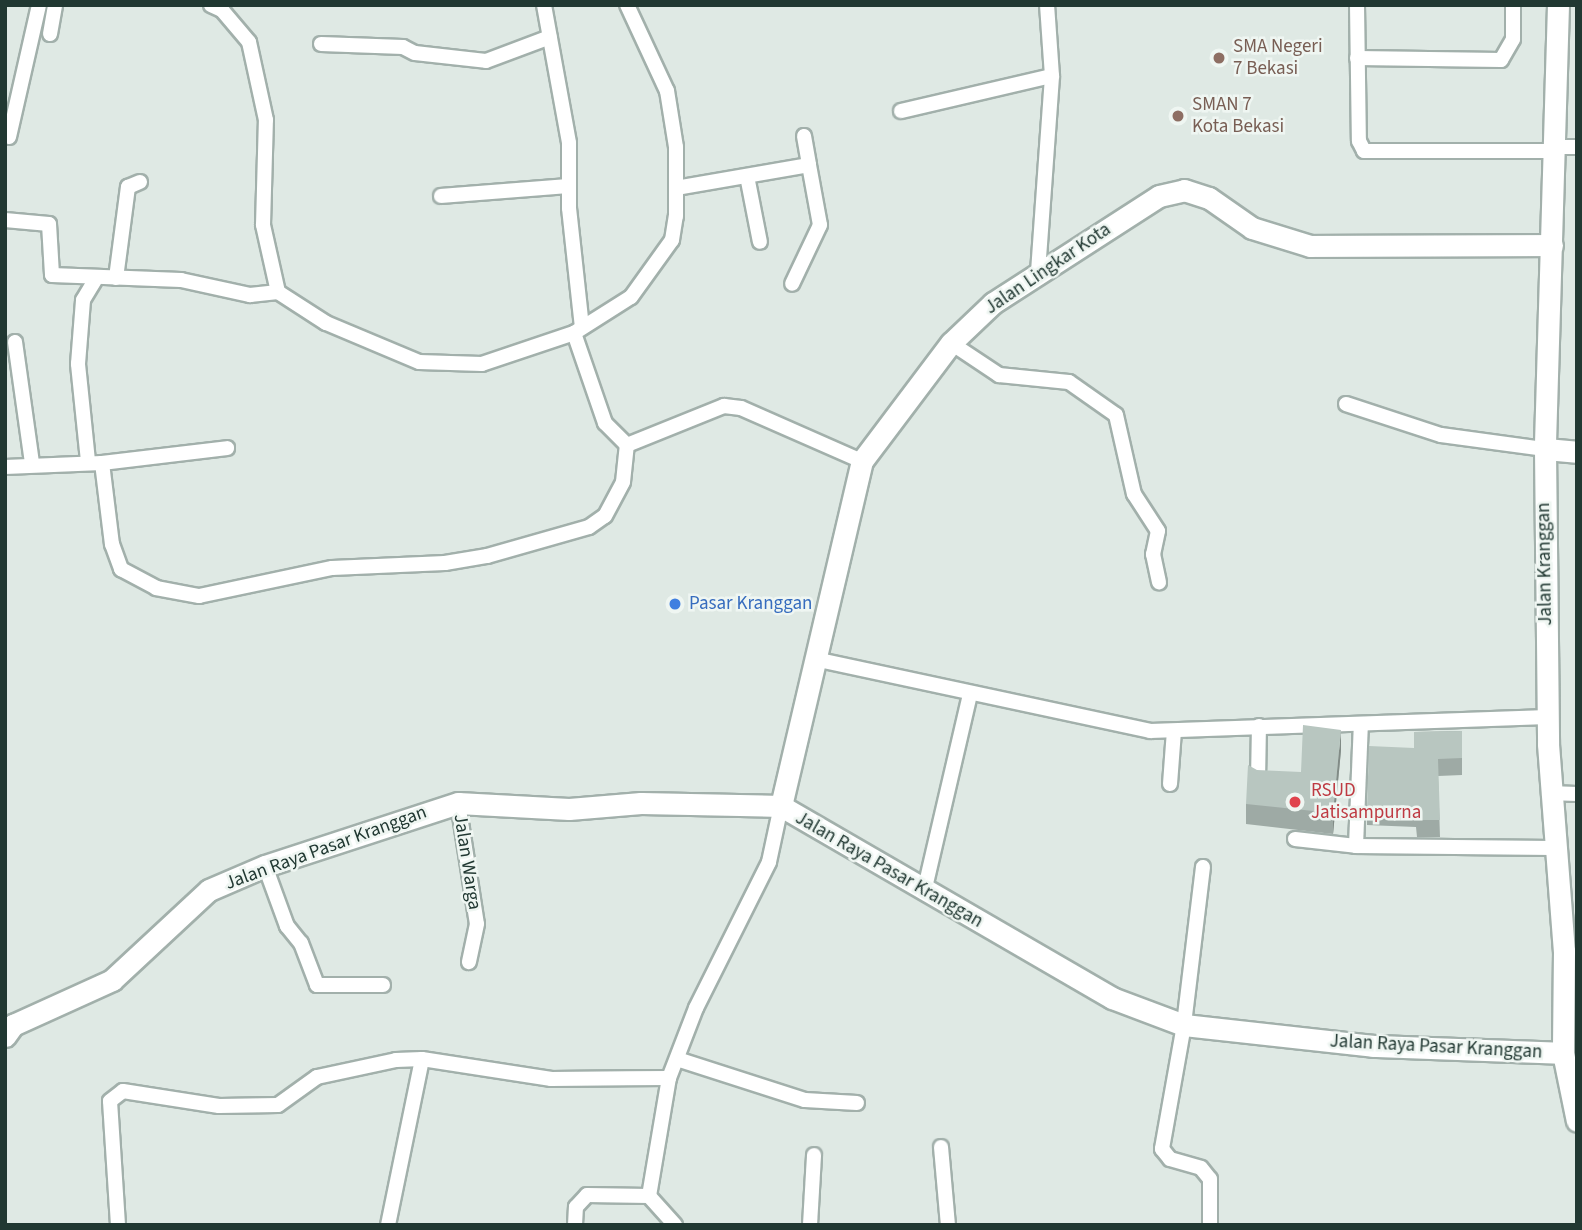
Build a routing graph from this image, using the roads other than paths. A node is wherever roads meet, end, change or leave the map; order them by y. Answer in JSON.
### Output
{"nodes":[{"id":1,"x":39,"y":5,"type":"edge"},
{"id":2,"x":55,"y":5,"type":"edge"},
{"id":3,"x":211,"y":5,"type":"edge"},
{"id":4,"x":544,"y":5,"type":"edge"},
{"id":5,"x":627,"y":5,"type":"edge"},
{"id":6,"x":1047,"y":5,"type":"edge"},
{"id":7,"x":1357,"y":5,"type":"edge"},
{"id":8,"x":1513,"y":5,"type":"edge"},
{"id":9,"x":1558,"y":5,"type":"edge"},
{"id":10,"x":50,"y":34,"type":"dead end"},
{"id":11,"x":550,"y":37,"type":"junction"},
{"id":12,"x":321,"y":44,"type":"dead end"},
{"id":13,"x":1357,"y":58,"type":"junction"},
{"id":14,"x":1052,"y":76,"type":"junction"},
{"id":15,"x":901,"y":111,"type":"dead end"},
{"id":16,"x":804,"y":136,"type":"dead end"},
{"id":17,"x":9,"y":137,"type":"dead end"},
{"id":18,"x":1577,"y":147,"type":"edge"},
{"id":19,"x":1554,"y":149,"type":"junction"},
{"id":20,"x":809,"y":165,"type":"junction"},
{"id":21,"x":747,"y":176,"type":"junction"},
{"id":22,"x":140,"y":182,"type":"dead end"},
{"id":23,"x":568,"y":187,"type":"junction"},
{"id":24,"x":676,"y":188,"type":"junction"},
{"id":25,"x":441,"y":196,"type":"dead end"},
{"id":26,"x":5,"y":220,"type":"edge"},
{"id":27,"x":760,"y":242,"type":"dead end"},
{"id":28,"x":1552,"y":246,"type":"junction"},
{"id":29,"x":1038,"y":272,"type":"junction"},
{"id":30,"x":116,"y":278,"type":"junction"},
{"id":31,"x":95,"y":280,"type":"junction"},
{"id":32,"x":792,"y":284,"type":"dead end"},
{"id":33,"x":278,"y":292,"type":"junction"},
{"id":34,"x":578,"y":330,"type":"junction"},
{"id":35,"x":15,"y":342,"type":"dead end"},
{"id":36,"x":951,"y":343,"type":"junction"},
{"id":37,"x":1346,"y":404,"type":"dead end"},
{"id":38,"x":627,"y":445,"type":"junction"},
{"id":39,"x":227,"y":449,"type":"dead end"},
{"id":40,"x":1545,"y":449,"type":"junction"},
{"id":41,"x":1577,"y":452,"type":"edge"},
{"id":42,"x":862,"y":461,"type":"junction"},
{"id":43,"x":95,"y":462,"type":"junction"},
{"id":44,"x":32,"y":463,"type":"junction"},
{"id":45,"x":5,"y":467,"type":"edge"},
{"id":46,"x":1159,"y":582,"type":"dead end"},
{"id":47,"x":815,"y":659,"type":"junction"},
{"id":48,"x":970,"y":694,"type":"junction"},
{"id":49,"x":1548,"y":717,"type":"junction"},
{"id":50,"x":1361,"y":724,"type":"junction"},
{"id":51,"x":1259,"y":726,"type":"junction"},
{"id":52,"x":1174,"y":731,"type":"junction"},
{"id":53,"x":1258,"y":781,"type":"edge"},
{"id":54,"x":1170,"y":784,"type":"dead end"},
{"id":55,"x":1549,"y":793,"type":"junction"},
{"id":56,"x":1577,"y":794,"type":"edge"},
{"id":57,"x":458,"y":803,"type":"junction"},
{"id":58,"x":781,"y":806,"type":"junction"},
{"id":59,"x":1295,"y":839,"type":"dead end"},
{"id":60,"x":1356,"y":845,"type":"junction"},
{"id":61,"x":1553,"y":848,"type":"junction"},
{"id":62,"x":265,"y":866,"type":"junction"},
{"id":63,"x":1203,"y":867,"type":"dead end"},
{"id":64,"x":924,"y":892,"type":"junction"},
{"id":65,"x":470,"y":962,"type":"dead end"},
{"id":66,"x":383,"y":985,"type":"dead end"},
{"id":67,"x":1184,"y":1025,"type":"junction"},
{"id":68,"x":5,"y":1036,"type":"edge"},
{"id":69,"x":1563,"y":1054,"type":"junction"},
{"id":70,"x":422,"y":1059,"type":"junction"},
{"id":71,"x":677,"y":1059,"type":"junction"},
{"id":72,"x":669,"y":1079,"type":"junction"},
{"id":73,"x":858,"y":1102,"type":"dead end"},
{"id":74,"x":1577,"y":1121,"type":"edge"},
{"id":75,"x":941,"y":1147,"type":"dead end"},
{"id":76,"x":814,"y":1155,"type":"dead end"},
{"id":77,"x":649,"y":1196,"type":"junction"},
{"id":78,"x":118,"y":1225,"type":"edge"},
{"id":79,"x":388,"y":1225,"type":"edge"},
{"id":80,"x":575,"y":1225,"type":"edge"},
{"id":81,"x":675,"y":1225,"type":"edge"},
{"id":82,"x":810,"y":1225,"type":"edge"},
{"id":83,"x":948,"y":1225,"type":"edge"},
{"id":84,"x":1210,"y":1225,"type":"edge"}],
"edges":[{"from":1,"to":17,"type":"street"},
{"from":2,"to":10,"type":"street"},
{"from":3,"to":33,"type":"street"},
{"from":4,"to":11,"type":"street"},
{"from":5,"to":24,"type":"street"},
{"from":6,"to":14,"type":"street"},
{"from":7,"to":13,"type":"street"},
{"from":8,"to":13,"type":"street"},
{"from":9,"to":19,"type":"main road","name":"Jalan Kranggan"},
{"from":11,"to":12,"type":"street"},
{"from":11,"to":23,"type":"street"},
{"from":13,"to":19,"type":"street"},
{"from":14,"to":15,"type":"street"},
{"from":14,"to":29,"type":"street"},
{"from":16,"to":20,"type":"street"},
{"from":18,"to":19,"type":"street"},
{"from":19,"to":28,"type":"main road","name":"Jalan Kranggan"},
{"from":20,"to":21,"type":"street"},
{"from":20,"to":32,"type":"street"},
{"from":21,"to":24,"type":"street"},
{"from":21,"to":27,"type":"street"},
{"from":22,"to":30,"type":"street"},
{"from":23,"to":25,"type":"street"},
{"from":23,"to":34,"type":"street"},
{"from":24,"to":34,"type":"street"},
{"from":26,"to":31,"type":"street"},
{"from":28,"to":29,"type":"main road","name":"Jalan Lingkar Kota"},
{"from":28,"to":40,"type":"main road","name":"Jalan Kranggan"},
{"from":29,"to":36,"type":"main road","name":"Jalan Lingkar Kota"},
{"from":30,"to":31,"type":"street"},
{"from":30,"to":33,"type":"street"},
{"from":31,"to":43,"type":"street"},
{"from":33,"to":34,"type":"street"},
{"from":34,"to":38,"type":"street"},
{"from":35,"to":44,"type":"street"},
{"from":36,"to":42,"type":"main road","name":"Jalan Lingkar Kota"},
{"from":36,"to":46,"type":"street"},
{"from":37,"to":40,"type":"street"},
{"from":38,"to":42,"type":"street"},
{"from":38,"to":43,"type":"street"},
{"from":39,"to":43,"type":"street"},
{"from":40,"to":41,"type":"main road"},
{"from":40,"to":49,"type":"main road","name":"Jalan Kranggan"},
{"from":42,"to":47,"type":"main road","name":"Jalan Lingkar Kota"},
{"from":43,"to":44,"type":"street"},
{"from":44,"to":45,"type":"street"},
{"from":47,"to":48,"type":"street"},
{"from":47,"to":58,"type":"main road","name":"Jalan Lingkar Kota"},
{"from":48,"to":52,"type":"street"},
{"from":48,"to":64,"type":"street"},
{"from":49,"to":50,"type":"street"},
{"from":49,"to":55,"type":"main road","name":"Jalan Kranggan"},
{"from":50,"to":51,"type":"street"},
{"from":50,"to":60,"type":"street"},
{"from":51,"to":52,"type":"street"},
{"from":51,"to":53,"type":"street"},
{"from":52,"to":54,"type":"street"},
{"from":55,"to":56,"type":"street"},
{"from":55,"to":61,"type":"main road","name":"Jalan Kranggan"},
{"from":57,"to":58,"type":"main road","name":"Jalan Raya Pasar Kranggan"},
{"from":57,"to":62,"type":"main road","name":"Jalan Raya Pasar Kranggan"},
{"from":57,"to":65,"type":"street","name":"Jalan Warga"},
{"from":58,"to":64,"type":"main road","name":"Jalan Raya Pasar Kranggan"},
{"from":58,"to":71,"type":"street"},
{"from":59,"to":60,"type":"street"},
{"from":60,"to":61,"type":"street"},
{"from":61,"to":69,"type":"main road","name":"Jalan Kranggan"},
{"from":62,"to":66,"type":"street"},
{"from":62,"to":68,"type":"main road","name":"Jalan Raya Pasar Kranggan"},
{"from":63,"to":67,"type":"street"},
{"from":64,"to":67,"type":"main road","name":"Jalan Raya Pasar Kranggan"},
{"from":67,"to":69,"type":"main road","name":"Jalan Raya Pasar Kranggan"},
{"from":67,"to":84,"type":"street"},
{"from":69,"to":74,"type":"main road","name":"Jalan Kranggan"},
{"from":70,"to":72,"type":"street"},
{"from":70,"to":78,"type":"street"},
{"from":70,"to":79,"type":"street"},
{"from":71,"to":72,"type":"street"},
{"from":71,"to":73,"type":"street"},
{"from":72,"to":77,"type":"street"},
{"from":75,"to":83,"type":"street"},
{"from":76,"to":82,"type":"street"},
{"from":77,"to":80,"type":"street"},
{"from":77,"to":81,"type":"street"}]}
